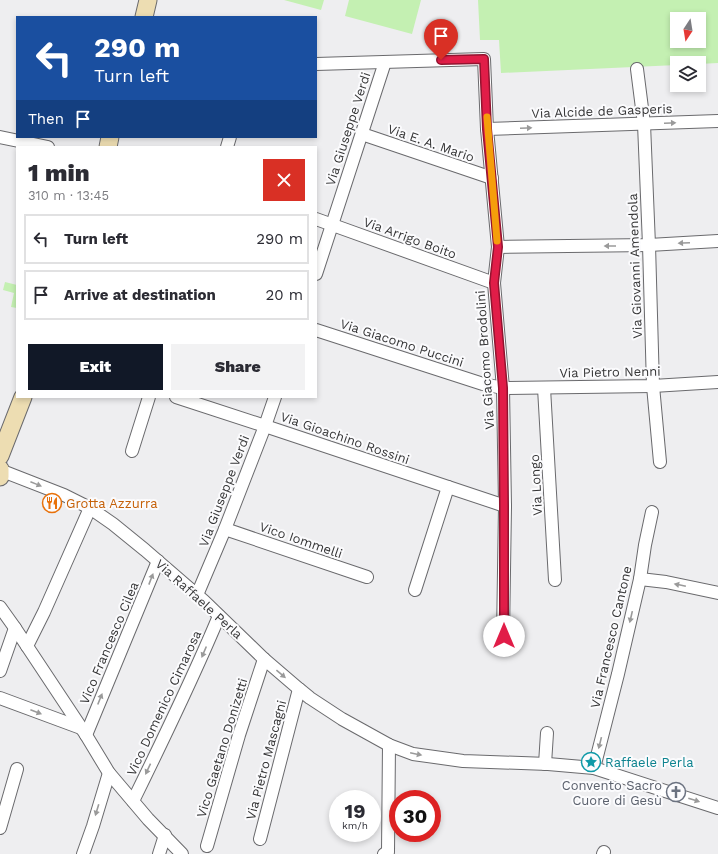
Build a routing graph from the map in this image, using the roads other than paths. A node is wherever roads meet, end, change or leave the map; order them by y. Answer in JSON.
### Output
{"nodes":[{"id":1,"x":148,"y":0,"type":"edge"},
{"id":2,"x":144,"y":16,"type":"edge"},
{"id":3,"x":385,"y":62,"type":"junction"},
{"id":4,"x":317,"y":64,"type":"edge"},
{"id":5,"x":637,"y":70,"type":"dead end"},
{"id":6,"x":718,"y":121,"type":"edge"},
{"id":7,"x":644,"y":124,"type":"junction"},
{"id":8,"x":487,"y":129,"type":"junction"},
{"id":9,"x":362,"y":134,"type":"junction"},
{"id":10,"x":0,"y":137,"type":"edge"},
{"id":11,"x":43,"y":146,"type":"edge"},
{"id":12,"x":492,"y":178,"type":"junction"},
{"id":13,"x":317,"y":219,"type":"edge"},
{"id":14,"x":332,"y":225,"type":"junction"},
{"id":15,"x":718,"y":241,"type":"edge"},
{"id":16,"x":649,"y":246,"type":"junction"},
{"id":17,"x":498,"y":247,"type":"junction"},
{"id":18,"x":317,"y":271,"type":"edge"},
{"id":19,"x":494,"y":283,"type":"junction"},
{"id":20,"x":317,"y":330,"type":"edge"},
{"id":21,"x":718,"y":382,"type":"edge"},
{"id":22,"x":653,"y":386,"type":"junction"},
{"id":23,"x":503,"y":388,"type":"junction"},
{"id":24,"x":544,"y":388,"type":"junction"},
{"id":25,"x":23,"y":398,"type":"edge"},
{"id":26,"x":150,"y":398,"type":"edge"},
{"id":27,"x":179,"y":398,"type":"edge"},
{"id":28,"x":275,"y":398,"type":"edge"},
{"id":29,"x":265,"y":426,"type":"junction"},
{"id":30,"x":132,"y":451,"type":"dead end"},
{"id":31,"x":0,"y":456,"type":"edge"},
{"id":32,"x":660,"y":462,"type":"dead end"},
{"id":33,"x":0,"y":470,"type":"edge"},
{"id":34,"x":0,"y":477,"type":"edge"},
{"id":35,"x":448,"y":487,"type":"junction"},
{"id":36,"x":504,"y":506,"type":"junction"},
{"id":37,"x":90,"y":508,"type":"junction"},
{"id":38,"x":652,"y":512,"type":"dead end"},
{"id":39,"x":226,"y":529,"type":"junction"},
{"id":40,"x":158,"y":561,"type":"junction"},
{"id":41,"x":368,"y":577,"type":"dead end"},
{"id":42,"x":640,"y":579,"type":"junction"},
{"id":43,"x":555,"y":580,"type":"dead end"},
{"id":44,"x":415,"y":590,"type":"dead end"},
{"id":45,"x":718,"y":593,"type":"edge"},
{"id":46,"x":197,"y":595,"type":"junction"},
{"id":47,"x":0,"y":607,"type":"edge"},
{"id":48,"x":219,"y":616,"type":"junction"},
{"id":49,"x":15,"y":628,"type":"junction"},
{"id":50,"x":504,"y":636,"type":"dead end"},
{"id":51,"x":27,"y":646,"type":"junction"},
{"id":52,"x":264,"y":659,"type":"junction"},
{"id":53,"x":0,"y":670,"type":"edge"},
{"id":54,"x":299,"y":689,"type":"junction"},
{"id":55,"x":0,"y":698,"type":"edge"},
{"id":56,"x":83,"y":732,"type":"junction"},
{"id":57,"x":547,"y":733,"type":"dead end"},
{"id":58,"x":389,"y":745,"type":"junction"},
{"id":59,"x":544,"y":764,"type":"junction"},
{"id":60,"x":594,"y":768,"type":"junction"},
{"id":61,"x":17,"y":769,"type":"dead end"},
{"id":62,"x":109,"y":773,"type":"junction"},
{"id":63,"x":133,"y":801,"type":"junction"},
{"id":64,"x":718,"y":808,"type":"edge"},
{"id":65,"x":0,"y":828,"type":"edge"},
{"id":66,"x":165,"y":836,"type":"junction"},
{"id":67,"x":260,"y":839,"type":"dead end"},
{"id":68,"x":207,"y":846,"type":"dead end"},
{"id":69,"x":83,"y":854,"type":"edge"},
{"id":70,"x":159,"y":854,"type":"edge"},
{"id":71,"x":182,"y":854,"type":"edge"},
{"id":72,"x":384,"y":854,"type":"edge"}],
"edges":[{"from":1,"to":2,"type":"street"},
{"from":3,"to":4,"type":"street"},
{"from":3,"to":8,"type":"street","name":"Via Giacomo Brodolini"},
{"from":3,"to":9,"type":"street","name":"Via Giuseppe Verdi"},
{"from":5,"to":7,"type":"street","name":"Via Giovanni Amendola"},
{"from":7,"to":6,"type":"street","name":"Via Alcide de Gasperis","one_way":true},
{"from":8,"to":7,"type":"street","name":"Via Alcide de Gasperis","one_way":true},
{"from":7,"to":16,"type":"street","name":"Via Giovanni Amendola"},
{"from":8,"to":12,"type":"street","name":"Via Giacomo Brodolini"},
{"from":9,"to":12,"type":"street","name":"Via E. A. Mario"},
{"from":9,"to":14,"type":"street","name":"Via Giuseppe Verdi"},
{"from":10,"to":11,"type":"street"},
{"from":12,"to":17,"type":"street","name":"Via Giacomo Brodolini"},
{"from":13,"to":14,"type":"street","name":"Via Arrigo Boito"},
{"from":14,"to":18,"type":"street","name":"Via Giuseppe Verdi"},
{"from":14,"to":19,"type":"street","name":"Via Arrigo Boito"},
{"from":15,"to":16,"type":"street","one_way":true},
{"from":16,"to":17,"type":"street","one_way":true},
{"from":16,"to":22,"type":"street","name":"Via Giovanni Amendola"},
{"from":17,"to":19,"type":"street","name":"Via Giacomo Brodolini"},
{"from":19,"to":23,"type":"street","name":"Via Giacomo Brodolini"},
{"from":20,"to":23,"type":"street","name":"Via Giacomo Puccini"},
{"from":21,"to":22,"type":"street","name":"Via Pietro Nenni"},
{"from":22,"to":24,"type":"street","name":"Via Pietro Nenni"},
{"from":22,"to":32,"type":"street","name":"Via Giovanni Amendola"},
{"from":23,"to":24,"type":"street","name":"Via Pietro Nenni"},
{"from":23,"to":36,"type":"street","name":"Via Giacomo Brodolini"},
{"from":24,"to":43,"type":"street","name":"Via Longo"},
{"from":25,"to":31,"type":"street"},
{"from":26,"to":30,"type":"street"},
{"from":27,"to":29,"type":"street","name":"Via Gioachino Rossini"},
{"from":28,"to":29,"type":"street","name":"Via Giuseppe Verdi"},
{"from":29,"to":35,"type":"street","name":"Via Gioachino Rossini"},
{"from":29,"to":39,"type":"street","name":"Via Giuseppe Verdi"},
{"from":33,"to":34,"type":"street"},
{"from":33,"to":37,"type":"street","name":"Via Raffaele Perla","one_way":true},
{"from":35,"to":36,"type":"street","name":"Via Gioachino Rossini"},
{"from":35,"to":44,"type":"street"},
{"from":36,"to":50,"type":"street","name":"Via Giacomo Brodolini"},
{"from":37,"to":40,"type":"street","name":"Via Raffaele Perla"},
{"from":37,"to":51,"type":"street"},
{"from":38,"to":42,"type":"street","name":"Via Francesco Cantone"},
{"from":39,"to":41,"type":"street","name":"Vico Iommelli"},
{"from":39,"to":46,"type":"street","name":"Via Giuseppe Verdi"},
{"from":40,"to":46,"type":"street","name":"Via Raffaele Perla"},
{"from":56,"to":40,"type":"street","name":"Vico Francesco Cilea","one_way":true},
{"from":45,"to":42,"type":"street","one_way":true},
{"from":42,"to":60,"type":"street","name":"Via Francesco Cantone","one_way":true},
{"from":46,"to":48,"type":"street","name":"Via Raffaele Perla"},
{"from":47,"to":49,"type":"street"},
{"from":48,"to":52,"type":"street","name":"Via Raffaele Perla"},
{"from":48,"to":63,"type":"street","name":"Vico Domenico Cimarosa","one_way":true},
{"from":49,"to":51,"type":"street"},
{"from":49,"to":53,"type":"street"},
{"from":51,"to":56,"type":"street"},
{"from":52,"to":54,"type":"street","name":"Via Raffaele Perla","one_way":true},
{"from":52,"to":68,"type":"street","name":"Vico Gaetano Donizetti"},
{"from":54,"to":58,"type":"street","name":"Via Raffaele Perla"},
{"from":54,"to":67,"type":"street","name":"Via Pietro Mascagni"},
{"from":55,"to":56,"type":"street","one_way":true},
{"from":56,"to":62,"type":"street"},
{"from":57,"to":59,"type":"street"},
{"from":58,"to":59,"type":"street","name":"Via Raffaele Perla","one_way":true},
{"from":58,"to":72,"type":"street"},
{"from":59,"to":60,"type":"street","name":"Via Raffaele Perla"},
{"from":60,"to":64,"type":"street","name":"Via Raffaele Perla","one_way":true},
{"from":61,"to":65,"type":"street"},
{"from":62,"to":63,"type":"street"},
{"from":62,"to":69,"type":"street","one_way":true},
{"from":63,"to":66,"type":"street"},
{"from":66,"to":70,"type":"street"},
{"from":66,"to":71,"type":"street"}]}
